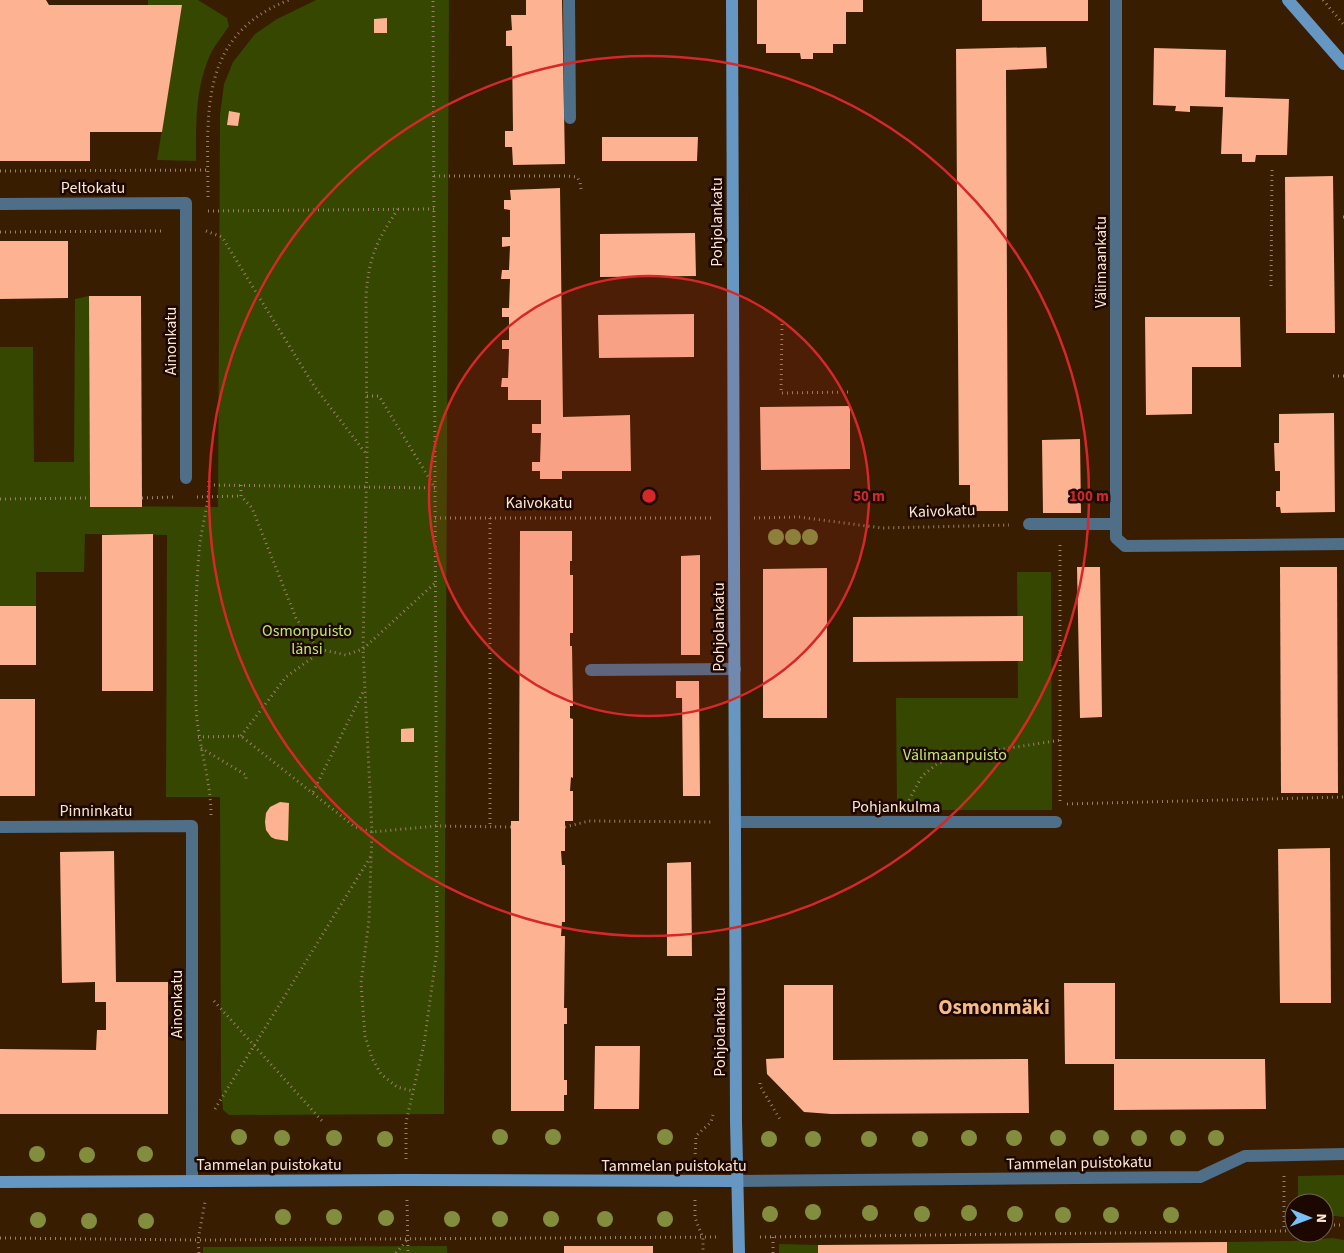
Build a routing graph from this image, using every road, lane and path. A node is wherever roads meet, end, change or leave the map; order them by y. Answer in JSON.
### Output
{"nodes":[{"id":1,"x":289,"y":0,"type":"edge"},
{"id":2,"x":433,"y":0,"type":"edge"},
{"id":3,"x":569,"y":0,"type":"edge"},
{"id":4,"x":732,"y":0,"type":"edge"},
{"id":5,"x":1116,"y":0,"type":"edge"},
{"id":6,"x":1288,"y":0,"type":"edge"},
{"id":7,"x":1323,"y":0,"type":"edge"},
{"id":8,"x":1344,"y":24,"type":"edge"},
{"id":9,"x":1344,"y":64,"type":"edge"},
{"id":10,"x":570,"y":118,"type":"dead end"},
{"id":11,"x":1272,"y":166,"type":"dead end"},
{"id":12,"x":208,"y":170,"type":"junction"},
{"id":13,"x":0,"y":171,"type":"edge"},
{"id":14,"x":434,"y":176,"type":"junction"},
{"id":15,"x":581,"y":189,"type":"dead end"},
{"id":16,"x":186,"y":203,"type":"joint"},
{"id":17,"x":0,"y":204,"type":"edge"},
{"id":18,"x":398,"y":209,"type":"junction"},
{"id":19,"x":434,"y":209,"type":"junction"},
{"id":20,"x":208,"y":210,"type":"junction"},
{"id":21,"x":208,"y":218,"type":"dead end"},
{"id":22,"x":208,"y":224,"type":"dead end"},
{"id":23,"x":208,"y":231,"type":"junction"},
{"id":24,"x":0,"y":232,"type":"edge"},
{"id":25,"x":186,"y":232,"type":"junction"},
{"id":26,"x":208,"y":240,"type":"dead end"},
{"id":27,"x":1271,"y":286,"type":"dead end"},
{"id":28,"x":782,"y":324,"type":"dead end"},
{"id":29,"x":1333,"y":376,"type":"dead end"},
{"id":30,"x":1344,"y":376,"type":"edge"},
{"id":31,"x":849,"y":392,"type":"dead end"},
{"id":32,"x":366,"y":396,"type":"junction"},
{"id":33,"x":367,"y":455,"type":"junction"},
{"id":34,"x":209,"y":476,"type":"dead end"},
{"id":35,"x":186,"y":478,"type":"dead end"},
{"id":36,"x":209,"y":485,"type":"junction"},
{"id":37,"x":241,"y":486,"type":"junction"},
{"id":38,"x":366,"y":487,"type":"junction"},
{"id":39,"x":435,"y":488,"type":"junction"},
{"id":40,"x":241,"y":496,"type":"junction"},
{"id":41,"x":208,"y":497,"type":"junction"},
{"id":42,"x":90,"y":498,"type":"dead end"},
{"id":43,"x":0,"y":499,"type":"edge"},
{"id":44,"x":436,"y":518,"type":"junction"},
{"id":45,"x":490,"y":518,"type":"junction"},
{"id":46,"x":734,"y":518,"type":"junction"},
{"id":47,"x":1029,"y":524,"type":"joint"},
{"id":48,"x":1060,"y":524,"type":"junction"},
{"id":49,"x":1116,"y":524,"type":"junction"},
{"id":50,"x":1344,"y":544,"type":"edge"},
{"id":51,"x":436,"y":583,"type":"junction"},
{"id":52,"x":363,"y":649,"type":"junction"},
{"id":53,"x":323,"y":650,"type":"junction"},
{"id":54,"x":735,"y":669,"type":"junction"},
{"id":55,"x":590,"y":670,"type":"dead end"},
{"id":56,"x":364,"y":690,"type":"junction"},
{"id":57,"x":241,"y":736,"type":"junction"},
{"id":58,"x":198,"y":737,"type":"junction"},
{"id":59,"x":1061,"y":740,"type":"junction"},
{"id":60,"x":200,"y":748,"type":"junction"},
{"id":61,"x":246,"y":782,"type":"dead end"},
{"id":62,"x":313,"y":792,"type":"junction"},
{"id":63,"x":1344,"y":797,"type":"edge"},
{"id":64,"x":211,"y":822,"type":"dead end"},
{"id":65,"x":714,"y":822,"type":"dead end"},
{"id":66,"x":735,"y":822,"type":"junction"},
{"id":67,"x":901,"y":822,"type":"junction"},
{"id":68,"x":1056,"y":822,"type":"dead end"},
{"id":69,"x":192,"y":826,"type":"joint"},
{"id":70,"x":436,"y":826,"type":"junction"},
{"id":71,"x":0,"y":827,"type":"edge"},
{"id":72,"x":490,"y":827,"type":"junction"},
{"id":73,"x":511,"y":827,"type":"dead end"},
{"id":74,"x":565,"y":827,"type":"dead end"},
{"id":75,"x":372,"y":832,"type":"junction"},
{"id":76,"x":371,"y":856,"type":"junction"},
{"id":77,"x":214,"y":1010,"type":"dead end"},
{"id":78,"x":254,"y":1044,"type":"junction"},
{"id":79,"x":413,"y":1091,"type":"junction"},
{"id":80,"x":215,"y":1099,"type":"dead end"},
{"id":81,"x":216,"y":1109,"type":"junction"},
{"id":82,"x":214,"y":1116,"type":"dead end"},
{"id":83,"x":323,"y":1122,"type":"dead end"},
{"id":84,"x":1344,"y":1154,"type":"edge"},
{"id":85,"x":1284,"y":1156,"type":"junction"},
{"id":86,"x":406,"y":1180,"type":"junction"},
{"id":87,"x":192,"y":1181,"type":"junction"},
{"id":88,"x":737,"y":1181,"type":"junction"},
{"id":89,"x":0,"y":1182,"type":"edge"},
{"id":90,"x":1284,"y":1193,"type":"edge"},
{"id":91,"x":205,"y":1210,"type":"dead end"},
{"id":92,"x":1284,"y":1231,"type":"edge"},
{"id":93,"x":739,"y":1237,"type":"junction"},
{"id":94,"x":773,"y":1237,"type":"junction"},
{"id":95,"x":0,"y":1238,"type":"edge"},
{"id":96,"x":198,"y":1240,"type":"junction"},
{"id":97,"x":408,"y":1240,"type":"junction"},
{"id":98,"x":198,"y":1253,"type":"edge"},
{"id":99,"x":396,"y":1253,"type":"edge"},
{"id":100,"x":408,"y":1253,"type":"edge"},
{"id":101,"x":739,"y":1253,"type":"edge"},
{"id":102,"x":773,"y":1253,"type":"edge"}],
"edges":[{"from":1,"to":12,"type":"path"},
{"from":2,"to":14,"type":"path"},
{"from":3,"to":10,"type":"street"},
{"from":4,"to":46,"type":"main road","name":"Pohjolankatu"},
{"from":5,"to":49,"type":"street","name":"Välimaankatu"},
{"from":6,"to":9,"type":"main road"},
{"from":7,"to":8,"type":"path"},
{"from":11,"to":27,"type":"path"},
{"from":12,"to":13,"type":"path"},
{"from":12,"to":20,"type":"path"},
{"from":14,"to":15,"type":"path"},
{"from":14,"to":19,"type":"path"},
{"from":16,"to":17,"type":"street","name":"Peltokatu"},
{"from":16,"to":25,"type":"street","name":"Ainonkatu"},
{"from":18,"to":19,"type":"path"},
{"from":18,"to":20,"type":"path"},
{"from":18,"to":32,"type":"path"},
{"from":19,"to":39,"type":"path"},
{"from":20,"to":21,"type":"path"},
{"from":22,"to":23,"type":"path"},
{"from":23,"to":25,"type":"path"},
{"from":23,"to":26,"type":"path"},
{"from":23,"to":33,"type":"path"},
{"from":24,"to":25,"type":"path"},
{"from":25,"to":35,"type":"street","name":"Ainonkatu"},
{"from":28,"to":31,"type":"path"},
{"from":29,"to":30,"type":"path"},
{"from":32,"to":33,"type":"path"},
{"from":32,"to":39,"type":"path"},
{"from":33,"to":38,"type":"path"},
{"from":34,"to":36,"type":"path"},
{"from":36,"to":37,"type":"path"},
{"from":36,"to":41,"type":"path"},
{"from":37,"to":38,"type":"path"},
{"from":37,"to":40,"type":"path"},
{"from":38,"to":39,"type":"path"},
{"from":38,"to":52,"type":"path"},
{"from":39,"to":44,"type":"path"},
{"from":40,"to":41,"type":"path"},
{"from":40,"to":53,"type":"path"},
{"from":41,"to":58,"type":"path"},
{"from":42,"to":43,"type":"path"},
{"from":44,"to":45,"type":"path","name":"Kaivokatu"},
{"from":44,"to":51,"type":"path"},
{"from":45,"to":46,"type":"path","name":"Kaivokatu"},
{"from":45,"to":72,"type":"path"},
{"from":46,"to":47,"type":"path","name":"Kaivokatu"},
{"from":46,"to":54,"type":"main road","name":"Pohjolankatu"},
{"from":47,"to":48,"type":"street"},
{"from":48,"to":49,"type":"street"},
{"from":48,"to":59,"type":"path"},
{"from":49,"to":50,"type":"street"},
{"from":51,"to":52,"type":"path"},
{"from":51,"to":70,"type":"path"},
{"from":52,"to":53,"type":"path"},
{"from":52,"to":56,"type":"path"},
{"from":53,"to":57,"type":"path"},
{"from":54,"to":55,"type":"street"},
{"from":54,"to":66,"type":"main road","name":"Pohjolankatu"},
{"from":56,"to":62,"type":"path"},
{"from":56,"to":75,"type":"path"},
{"from":57,"to":58,"type":"path"},
{"from":57,"to":62,"type":"path"},
{"from":58,"to":60,"type":"path"},
{"from":59,"to":63,"type":"path"},
{"from":59,"to":67,"type":"path"},
{"from":60,"to":61,"type":"path"},
{"from":60,"to":64,"type":"path"},
{"from":62,"to":75,"type":"path"},
{"from":65,"to":74,"type":"path"},
{"from":66,"to":67,"type":"street","name":"Pohjankulma"},
{"from":66,"to":88,"type":"main road","name":"Pohjolankatu"},
{"from":67,"to":68,"type":"street","name":"Pohjankulma"},
{"from":69,"to":71,"type":"street","name":"Pinninkatu"},
{"from":69,"to":87,"type":"street","name":"Ainonkatu"},
{"from":70,"to":72,"type":"path"},
{"from":70,"to":75,"type":"path"},
{"from":70,"to":79,"type":"path"},
{"from":72,"to":73,"type":"path"},
{"from":75,"to":76,"type":"path"},
{"from":76,"to":78,"type":"path"},
{"from":76,"to":79,"type":"path"},
{"from":77,"to":78,"type":"path"},
{"from":78,"to":81,"type":"path"},
{"from":78,"to":83,"type":"path"},
{"from":79,"to":86,"type":"path"},
{"from":80,"to":81,"type":"path"},
{"from":81,"to":82,"type":"path"},
{"from":84,"to":85,"type":"street","name":"Tammelan puistokatu"},
{"from":85,"to":88,"type":"street","name":"Tammelan puistokatu"},
{"from":85,"to":90,"type":"path"},
{"from":86,"to":87,"type":"main road","name":"Tammelan puistokatu"},
{"from":86,"to":88,"type":"main road","name":"Tammelan puistokatu"},
{"from":86,"to":97,"type":"path"},
{"from":87,"to":89,"type":"main road","name":"Tammelan puistokatu"},
{"from":88,"to":93,"type":"main road","name":"Pohjolankatu"},
{"from":91,"to":96,"type":"path"},
{"from":92,"to":94,"type":"path"},
{"from":93,"to":94,"type":"path"},
{"from":93,"to":97,"type":"path"},
{"from":93,"to":101,"type":"main road","name":"Pohjolankatu"},
{"from":94,"to":102,"type":"path"},
{"from":95,"to":96,"type":"path"},
{"from":96,"to":97,"type":"path"},
{"from":96,"to":98,"type":"path"},
{"from":97,"to":99,"type":"path"},
{"from":97,"to":100,"type":"path"}]}
